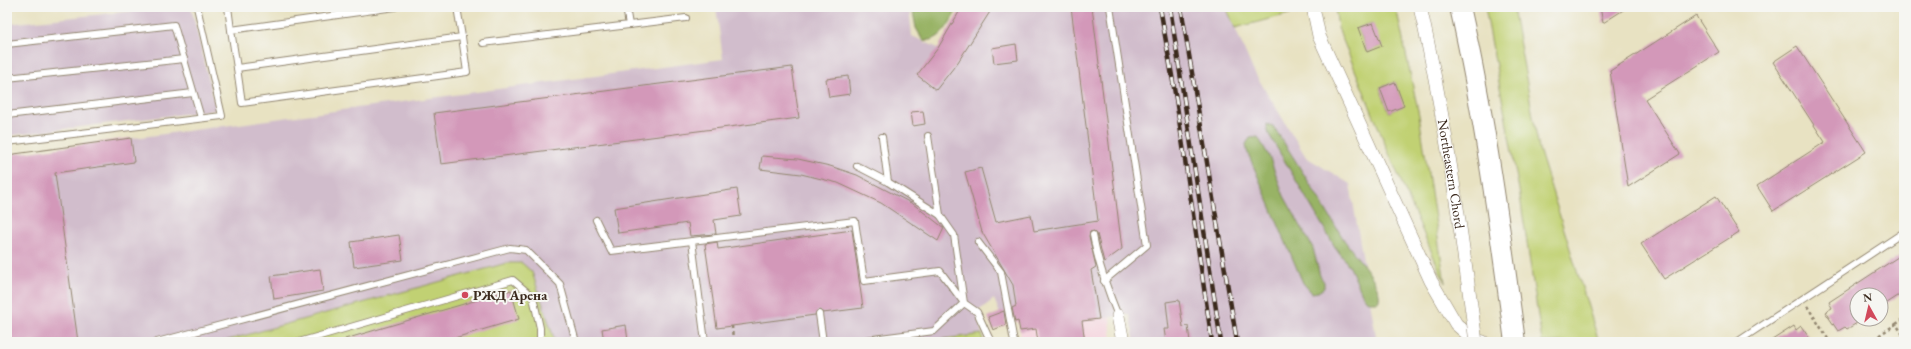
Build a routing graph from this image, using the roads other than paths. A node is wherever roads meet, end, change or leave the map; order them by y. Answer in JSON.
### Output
{"nodes":[{"id":1,"x":197,"y":7,"type":"edge"},
{"id":2,"x":228,"y":7,"type":"edge"},
{"id":3,"x":395,"y":7,"type":"edge"},
{"id":4,"x":458,"y":7,"type":"edge"},
{"id":5,"x":626,"y":7,"type":"edge"},
{"id":6,"x":1110,"y":7,"type":"edge"},
{"id":7,"x":1313,"y":7,"type":"edge"},
{"id":8,"x":1420,"y":7,"type":"edge"},
{"id":9,"x":1460,"y":7,"type":"edge"},
{"id":10,"x":686,"y":18,"type":"dead end"},
{"id":11,"x":629,"y":25,"type":"junction"},
{"id":12,"x":231,"y":30,"type":"junction"},
{"id":13,"x":462,"y":37,"type":"junction"},
{"id":14,"x":483,"y":43,"type":"dead end"},
{"id":15,"x":7,"y":44,"type":"edge"},
{"id":16,"x":184,"y":59,"type":"junction"},
{"id":17,"x":237,"y":68,"type":"junction"},
{"id":18,"x":7,"y":78,"type":"edge"},
{"id":19,"x":193,"y":93,"type":"junction"},
{"id":20,"x":7,"y":115,"type":"edge"},
{"id":21,"x":201,"y":118,"type":"junction"},
{"id":22,"x":928,"y":136,"type":"dead end"},
{"id":23,"x":882,"y":137,"type":"dead end"},
{"id":24,"x":7,"y":142,"type":"edge"},
{"id":25,"x":857,"y":166,"type":"dead end"},
{"id":26,"x":888,"y":182,"type":"junction"},
{"id":27,"x":940,"y":215,"type":"junction"},
{"id":28,"x":596,"y":220,"type":"dead end"},
{"id":29,"x":1904,"y":232,"type":"edge"},
{"id":30,"x":1093,"y":235,"type":"dead end"},
{"id":31,"x":692,"y":241,"type":"junction"},
{"id":32,"x":978,"y":242,"type":"dead end"},
{"id":33,"x":1505,"y":264,"type":"junction"},
{"id":34,"x":1104,"y":281,"type":"junction"},
{"id":35,"x":964,"y":303,"type":"junction"},
{"id":36,"x":819,"y":314,"type":"dead end"},
{"id":37,"x":1118,"y":316,"type":"joint"},
{"id":38,"x":157,"y":342,"type":"edge"},
{"id":39,"x":299,"y":342,"type":"edge"},
{"id":40,"x":540,"y":342,"type":"edge"},
{"id":41,"x":576,"y":342,"type":"edge"},
{"id":42,"x":705,"y":342,"type":"edge"},
{"id":43,"x":823,"y":342,"type":"edge"},
{"id":44,"x":850,"y":342,"type":"edge"},
{"id":45,"x":994,"y":342,"type":"edge"},
{"id":46,"x":1014,"y":342,"type":"edge"},
{"id":47,"x":1123,"y":342,"type":"edge"},
{"id":48,"x":1476,"y":342,"type":"edge"},
{"id":49,"x":1483,"y":342,"type":"edge"},
{"id":50,"x":1515,"y":342,"type":"edge"},
{"id":51,"x":1527,"y":342,"type":"edge"},
{"id":52,"x":1737,"y":342,"type":"edge"}],
"edges":[{"from":1,"to":21,"type":"lane"},
{"from":2,"to":12,"type":"lane"},
{"from":3,"to":12,"type":"lane"},
{"from":4,"to":13,"type":"lane"},
{"from":5,"to":11,"type":"lane"},
{"from":6,"to":34,"type":"lane"},
{"from":7,"to":49,"type":"street"},
{"from":8,"to":48,"type":"street","name":"Northeastern Chord","bridge":true},
{"from":9,"to":33,"type":"main road"},
{"from":10,"to":11,"type":"lane"},
{"from":11,"to":14,"type":"lane"},
{"from":12,"to":17,"type":"lane"},
{"from":13,"to":17,"type":"lane"},
{"from":13,"to":17,"type":"lane"},
{"from":15,"to":16,"type":"lane"},
{"from":16,"to":18,"type":"lane"},
{"from":16,"to":19,"type":"lane"},
{"from":19,"to":20,"type":"lane"},
{"from":19,"to":21,"type":"lane"},
{"from":21,"to":24,"type":"lane"},
{"from":22,"to":27,"type":"lane"},
{"from":23,"to":26,"type":"lane"},
{"from":25,"to":26,"type":"lane"},
{"from":26,"to":27,"type":"lane"},
{"from":27,"to":35,"type":"lane"},
{"from":28,"to":31,"type":"lane"},
{"from":29,"to":52,"type":"lane"},
{"from":30,"to":34,"type":"lane"},
{"from":31,"to":35,"type":"lane"},
{"from":31,"to":42,"type":"lane"},
{"from":32,"to":46,"type":"lane"},
{"from":33,"to":50,"type":"main road"},
{"from":33,"to":51,"type":"main road"},
{"from":34,"to":37,"type":"lane"},
{"from":35,"to":44,"type":"lane"},
{"from":35,"to":45,"type":"lane"},
{"from":36,"to":43,"type":"lane"},
{"from":37,"to":47,"type":"street"},
{"from":38,"to":41,"type":"lane"},
{"from":39,"to":40,"type":"lane"}]}
